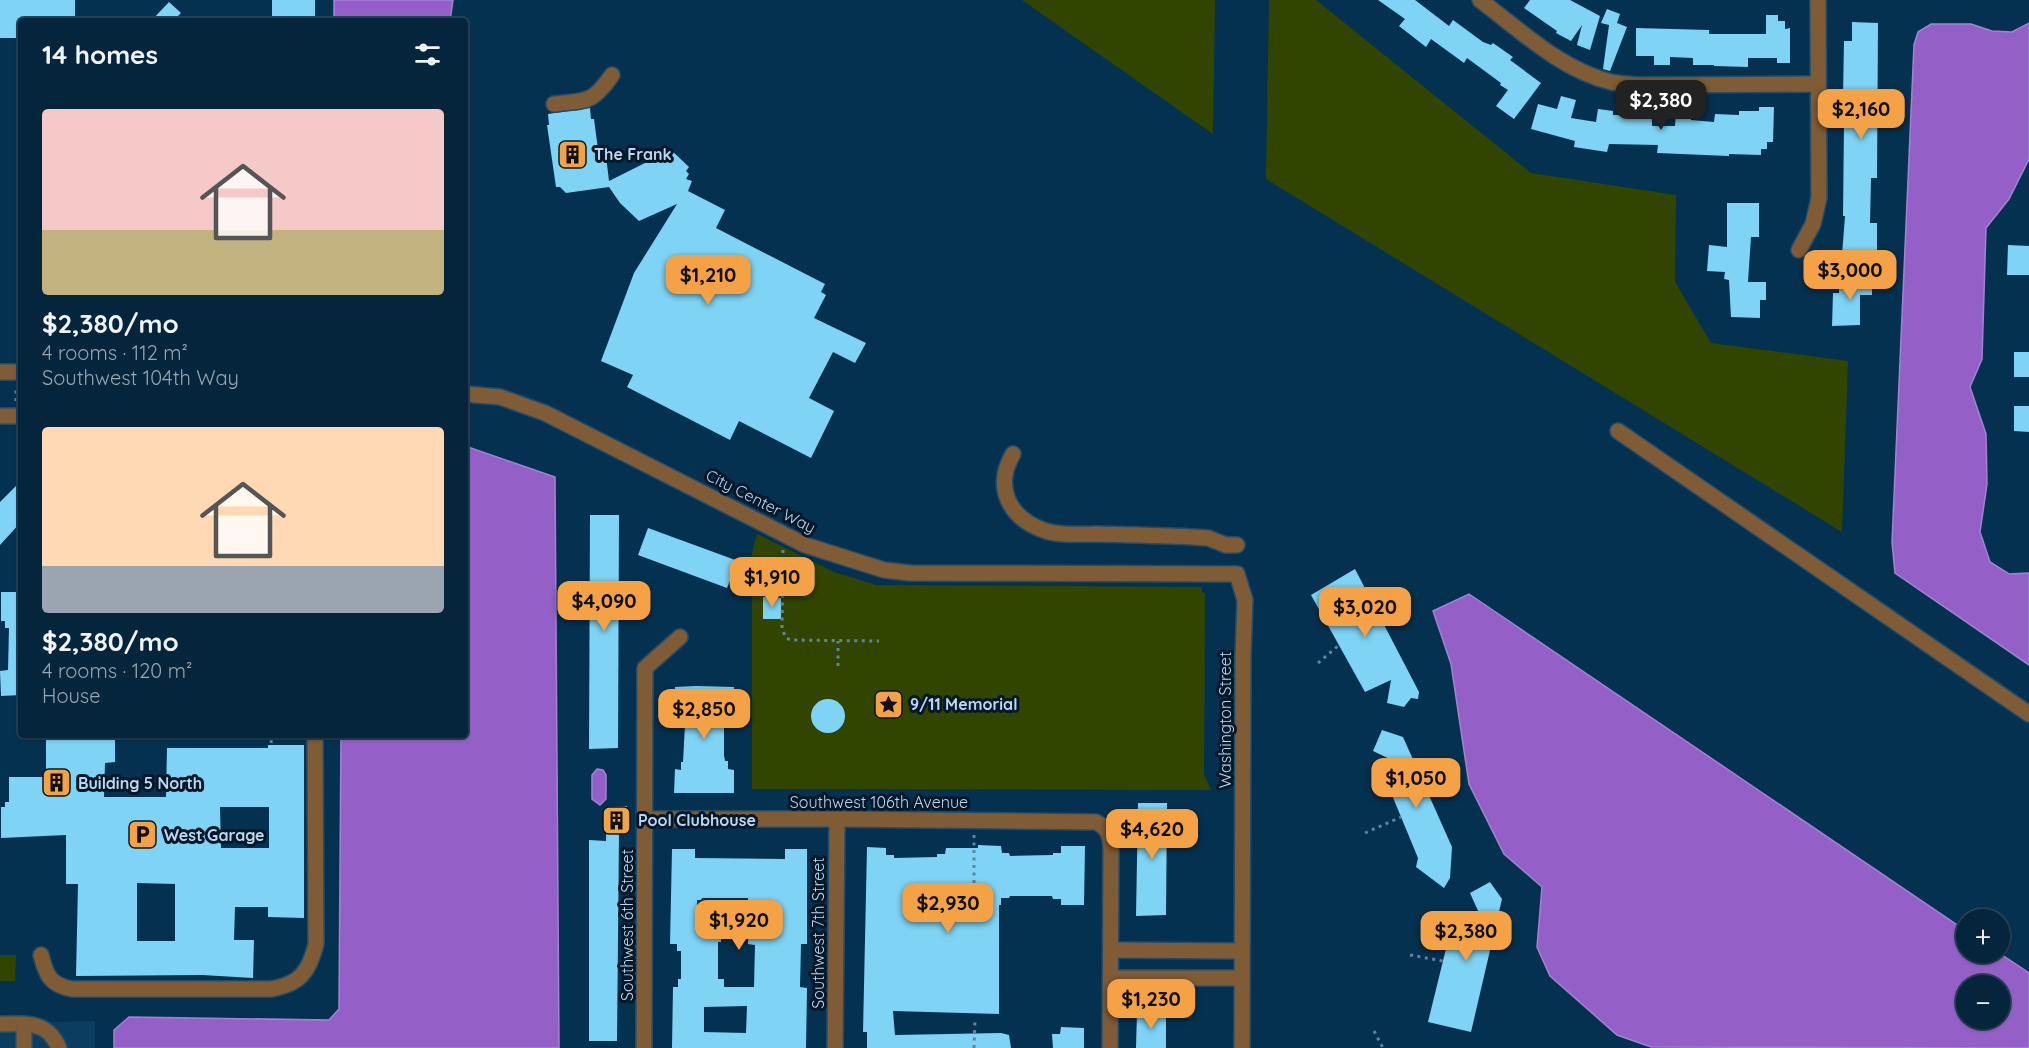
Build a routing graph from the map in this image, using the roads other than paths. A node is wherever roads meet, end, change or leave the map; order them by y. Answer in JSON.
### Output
{"nodes":[{"id":1,"x":1480,"y":0,"type":"edge"},
{"id":2,"x":1818,"y":0,"type":"edge"},
{"id":3,"x":612,"y":75,"type":"dead end"},
{"id":4,"x":1818,"y":84,"type":"junction"},
{"id":5,"x":554,"y":104,"type":"dead end"},
{"id":6,"x":1798,"y":250,"type":"dead end"},
{"id":7,"x":0,"y":372,"type":"edge"},
{"id":8,"x":18,"y":377,"type":"edge"},
{"id":9,"x":468,"y":394,"type":"edge"},
{"id":10,"x":18,"y":412,"type":"edge"},
{"id":11,"x":0,"y":416,"type":"edge"},
{"id":12,"x":1618,"y":431,"type":"dead end"},
{"id":13,"x":1013,"y":454,"type":"dead end"},
{"id":14,"x":1237,"y":545,"type":"dead end"},
{"id":15,"x":1237,"y":574,"type":"joint"},
{"id":16,"x":680,"y":637,"type":"dead end"},
{"id":17,"x":2029,"y":714,"type":"edge"},
{"id":18,"x":315,"y":738,"type":"edge"},
{"id":19,"x":645,"y":819,"type":"junction"},
{"id":20,"x":837,"y":819,"type":"junction"},
{"id":21,"x":1111,"y":950,"type":"junction"},
{"id":22,"x":1162,"y":951,"type":"junction"},
{"id":23,"x":1242,"y":951,"type":"junction"},
{"id":24,"x":40,"y":955,"type":"dead end"},
{"id":25,"x":1111,"y":978,"type":"junction"},
{"id":26,"x":1161,"y":978,"type":"junction"},
{"id":27,"x":1241,"y":978,"type":"junction"},
{"id":28,"x":0,"y":1024,"type":"edge"},
{"id":29,"x":24,"y":1024,"type":"junction"},
{"id":30,"x":24,"y":1048,"type":"edge"},
{"id":31,"x":59,"y":1048,"type":"edge"},
{"id":32,"x":644,"y":1048,"type":"edge"},
{"id":33,"x":835,"y":1048,"type":"edge"},
{"id":34,"x":1110,"y":1048,"type":"edge"},
{"id":35,"x":1242,"y":1048,"type":"edge"}],
"edges":[{"from":1,"to":4,"type":"street"},
{"from":2,"to":4,"type":"street"},
{"from":3,"to":5,"type":"street"},
{"from":4,"to":6,"type":"street"},
{"from":7,"to":8,"type":"street"},
{"from":9,"to":15,"type":"street","name":"City Center Way"},
{"from":10,"to":11,"type":"street"},
{"from":12,"to":17,"type":"street"},
{"from":13,"to":14,"type":"street"},
{"from":15,"to":23,"type":"street","name":"Washington Street"},
{"from":16,"to":19,"type":"street","name":"Southwest 6th Street"},
{"from":18,"to":24,"type":"street"},
{"from":19,"to":20,"type":"street","name":"Southwest 106th Avenue"},
{"from":19,"to":32,"type":"street","name":"Southwest 6th Street"},
{"from":20,"to":21,"type":"street","name":"Southwest 106th Avenue"},
{"from":20,"to":33,"type":"street","name":"Southwest 7th Street"},
{"from":21,"to":22,"type":"street"},
{"from":21,"to":25,"type":"street"},
{"from":22,"to":23,"type":"street"},
{"from":22,"to":26,"type":"street"},
{"from":23,"to":27,"type":"street","name":"Washington Street"},
{"from":25,"to":26,"type":"street"},
{"from":25,"to":34,"type":"street"},
{"from":26,"to":27,"type":"street"},
{"from":27,"to":35,"type":"street","name":"Washington Street"},
{"from":28,"to":29,"type":"street"},
{"from":29,"to":30,"type":"street"},
{"from":29,"to":31,"type":"street"}]}
